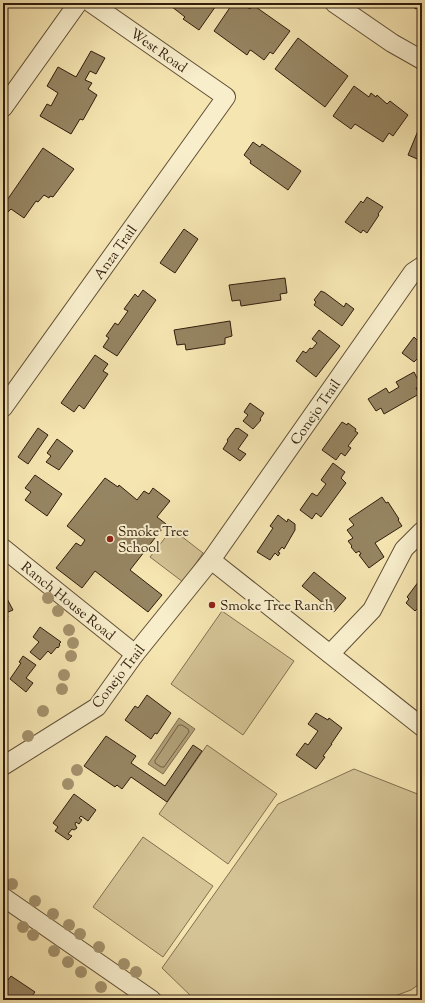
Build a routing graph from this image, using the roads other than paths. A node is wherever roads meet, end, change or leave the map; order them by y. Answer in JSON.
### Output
{"nodes":[{"id":1,"x":78,"y":3,"type":"edge"},
{"id":2,"x":91,"y":3,"type":"edge"},
{"id":3,"x":334,"y":3,"type":"edge"},
{"id":4,"x":422,"y":60,"type":"edge"},
{"id":5,"x":226,"y":97,"type":"joint"},
{"id":6,"x":3,"y":108,"type":"edge"},
{"id":7,"x":422,"y":266,"type":"edge"},
{"id":8,"x":3,"y":408,"type":"edge"},
{"id":9,"x":422,"y":531,"type":"edge"},
{"id":10,"x":3,"y":548,"type":"edge"},
{"id":11,"x":211,"y":560,"type":"junction"},
{"id":12,"x":135,"y":654,"type":"junction"},
{"id":13,"x":330,"y":654,"type":"junction"},
{"id":14,"x":422,"y":727,"type":"edge"},
{"id":15,"x":3,"y":766,"type":"edge"},
{"id":16,"x":3,"y":897,"type":"edge"},
{"id":17,"x":152,"y":1000,"type":"edge"}],
"edges":[{"from":1,"to":6,"type":"street"},
{"from":2,"to":5,"type":"street","name":"West Road"},
{"from":3,"to":4,"type":"street"},
{"from":5,"to":8,"type":"street","name":"Anza Trail"},
{"from":7,"to":11,"type":"street","name":"Conejo Trail"},
{"from":9,"to":13,"type":"street"},
{"from":10,"to":12,"type":"street","name":"Ranch House Road"},
{"from":11,"to":12,"type":"street","name":"Conejo Trail"},
{"from":11,"to":13,"type":"street"},
{"from":12,"to":15,"type":"street","name":"Conejo Trail"},
{"from":13,"to":14,"type":"street"},
{"from":16,"to":17,"type":"street"}]}
